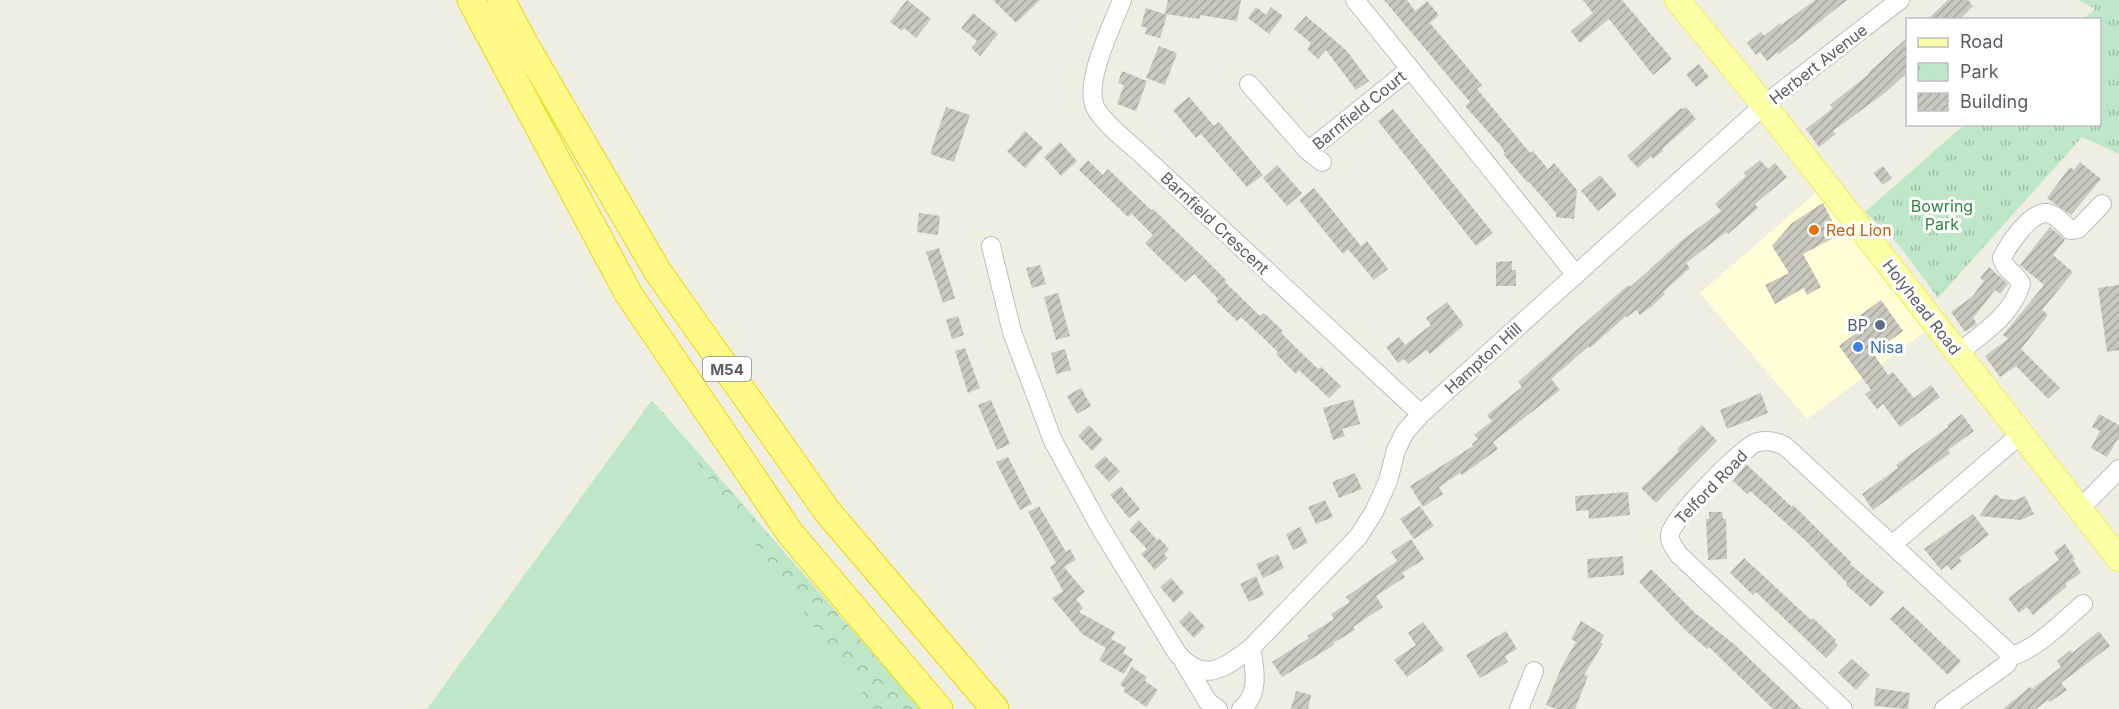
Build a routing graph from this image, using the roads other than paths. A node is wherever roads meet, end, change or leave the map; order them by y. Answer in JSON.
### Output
{"nodes":[{"id":1,"x":471,"y":0,"type":"edge"},
{"id":2,"x":501,"y":0,"type":"edge"},
{"id":3,"x":1122,"y":0,"type":"edge"},
{"id":4,"x":1355,"y":0,"type":"edge"},
{"id":5,"x":1677,"y":0,"type":"edge"},
{"id":6,"x":1900,"y":0,"type":"edge"},
{"id":7,"x":1410,"y":69,"type":"junction"},
{"id":8,"x":1249,"y":84,"type":"dead end"},
{"id":9,"x":1764,"y":105,"type":"junction"},
{"id":10,"x":2102,"y":204,"type":"dead end"},
{"id":11,"x":991,"y":246,"type":"dead end"},
{"id":12,"x":1576,"y":275,"type":"junction"},
{"id":13,"x":1958,"y":353,"type":"junction"},
{"id":14,"x":1421,"y":414,"type":"junction"},
{"id":15,"x":2022,"y":434,"type":"junction"},
{"id":16,"x":2119,"y":469,"type":"edge"},
{"id":17,"x":2080,"y":509,"type":"junction"},
{"id":18,"x":1892,"y":545,"type":"junction"},
{"id":19,"x":2119,"y":559,"type":"edge"},
{"id":20,"x":2083,"y":604,"type":"dead end"},
{"id":21,"x":1251,"y":648,"type":"junction"},
{"id":22,"x":2009,"y":657,"type":"junction"},
{"id":23,"x":1184,"y":661,"type":"junction"},
{"id":24,"x":1534,"y":671,"type":"dead end"},
{"id":25,"x":939,"y":709,"type":"edge"},
{"id":26,"x":995,"y":709,"type":"edge"},
{"id":27,"x":1218,"y":709,"type":"edge"},
{"id":28,"x":1241,"y":709,"type":"edge"},
{"id":29,"x":1519,"y":709,"type":"edge"},
{"id":30,"x":1843,"y":709,"type":"edge"},
{"id":31,"x":1944,"y":709,"type":"edge"}],
"edges":[{"from":1,"to":25,"type":"highway","number":"M54"},
{"from":2,"to":26,"type":"highway","number":"M54"},
{"from":3,"to":14,"type":"street","name":"Barnfield Crescent"},
{"from":4,"to":7,"type":"street"},
{"from":5,"to":9,"type":"main road","name":"Holyhead Road"},
{"from":6,"to":9,"type":"street","name":"Herbert Avenue"},
{"from":7,"to":8,"type":"street","name":"Barnfield Court"},
{"from":7,"to":12,"type":"street"},
{"from":9,"to":12,"type":"street","name":"Hampton Hill"},
{"from":9,"to":13,"type":"main road","name":"Holyhead Road"},
{"from":10,"to":13,"type":"street"},
{"from":11,"to":23,"type":"street"},
{"from":12,"to":14,"type":"street","name":"Hampton Hill"},
{"from":13,"to":15,"type":"main road","name":"Holyhead Road"},
{"from":14,"to":21,"type":"street","name":"Hampton Hill"},
{"from":15,"to":17,"type":"main road","name":"Holyhead Road"},
{"from":15,"to":18,"type":"street"},
{"from":16,"to":17,"type":"street"},
{"from":17,"to":19,"type":"main road","name":"Holyhead Road"},
{"from":18,"to":22,"type":"street","name":"Telford Road"},
{"from":18,"to":30,"type":"street","name":"Telford Road"},
{"from":20,"to":22,"type":"street"},
{"from":21,"to":23,"type":"street","name":"Hampton Hill"},
{"from":21,"to":28,"type":"street"},
{"from":22,"to":31,"type":"street"},
{"from":23,"to":27,"type":"street"},
{"from":24,"to":29,"type":"street"}]}
